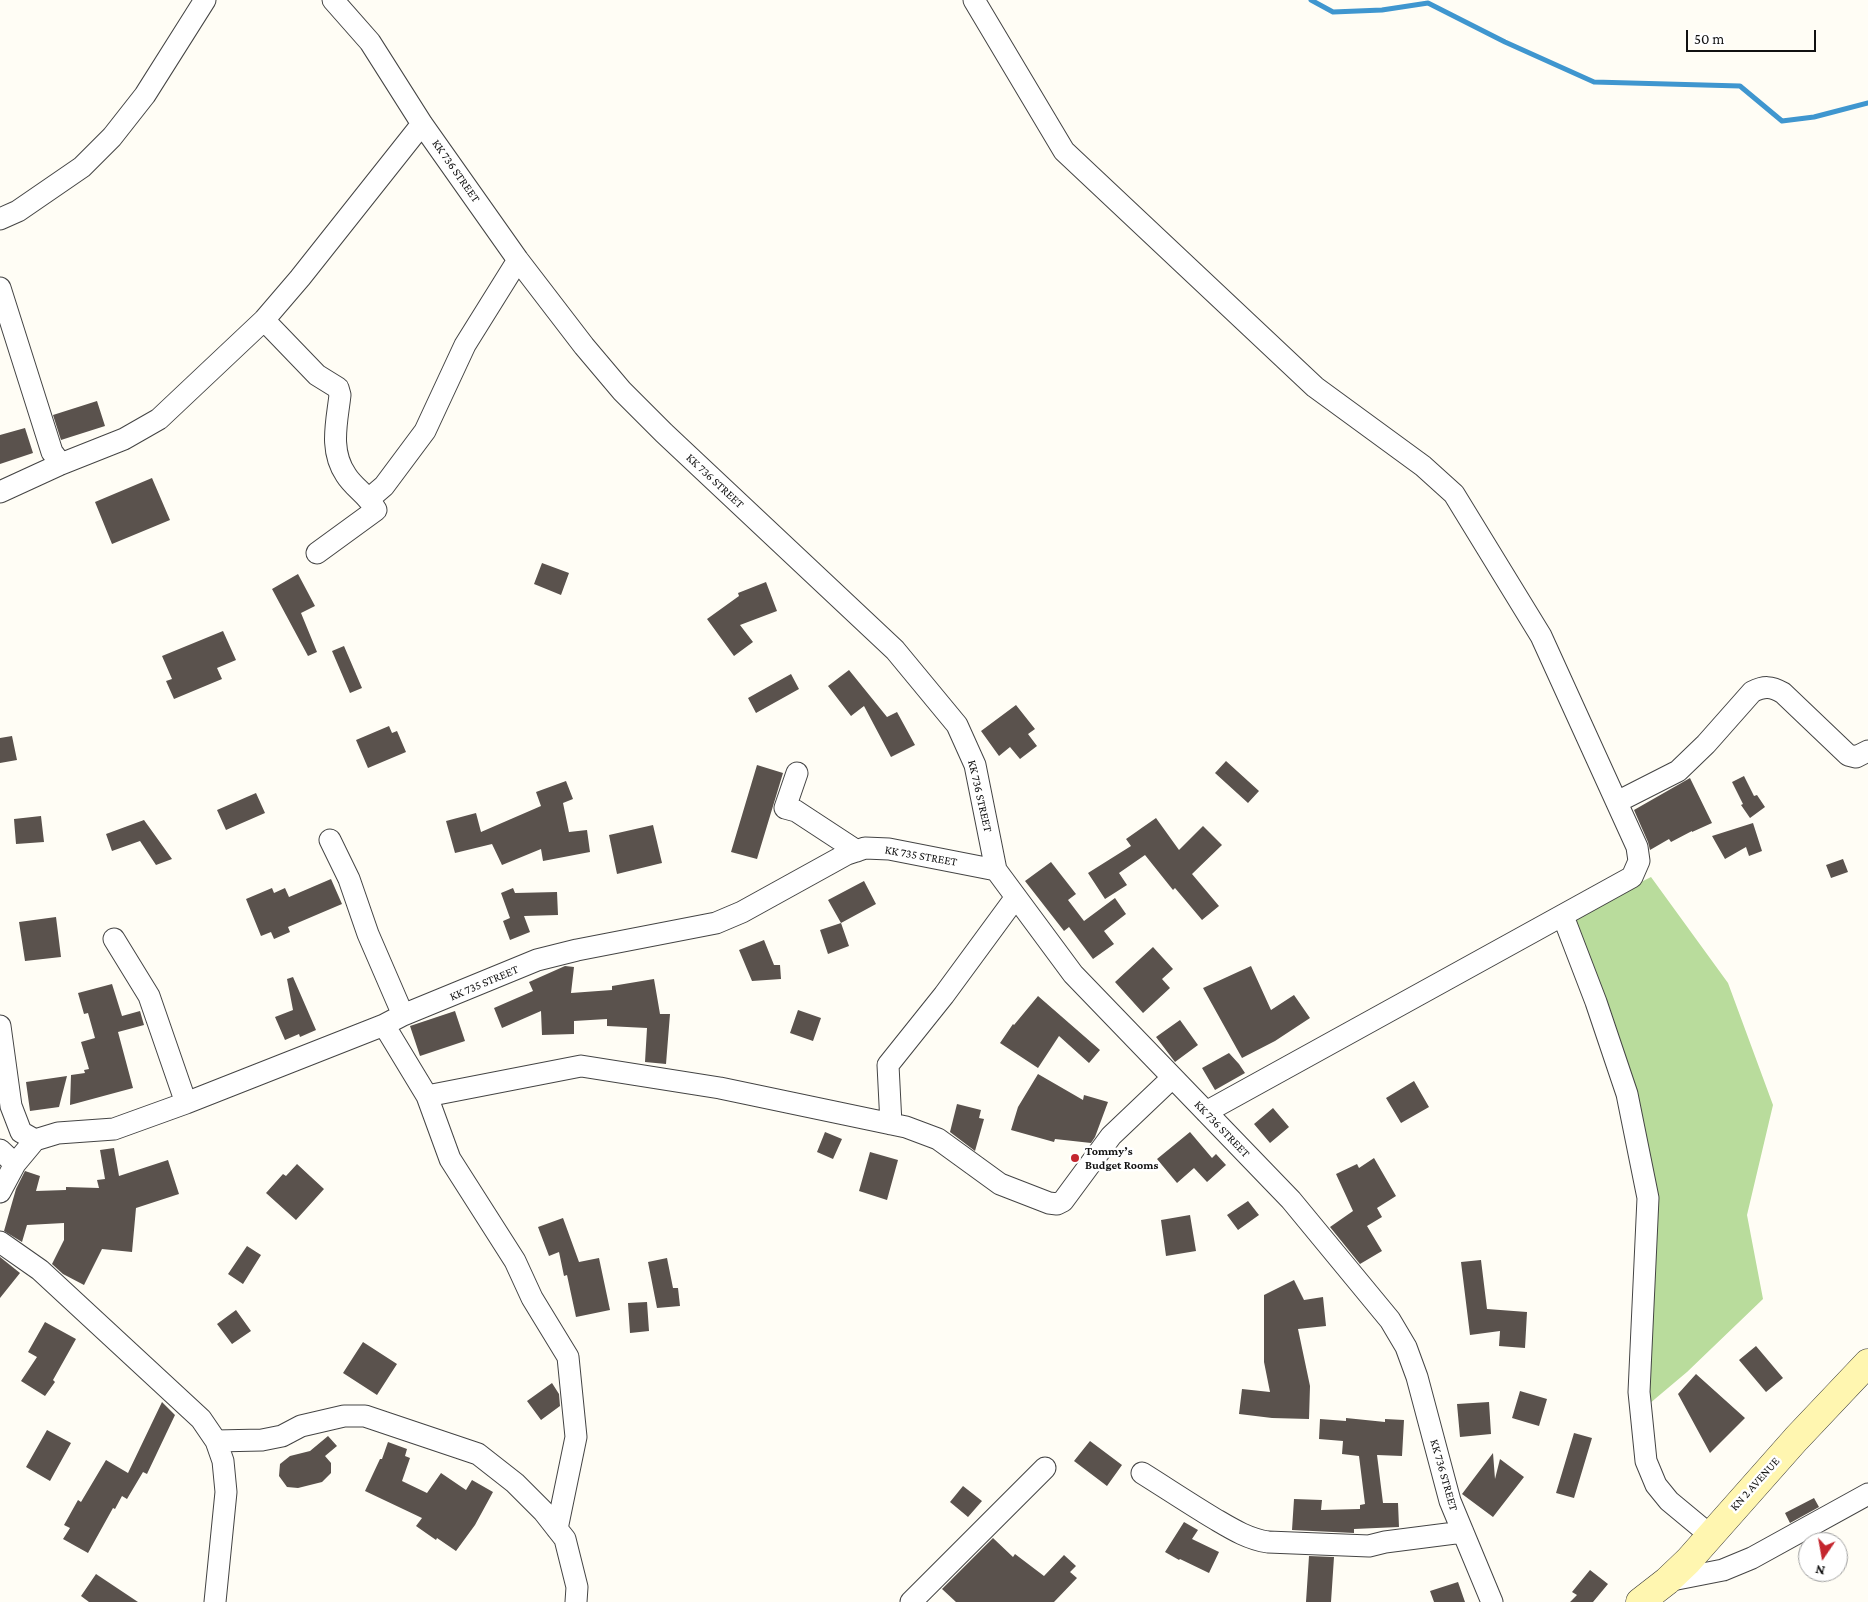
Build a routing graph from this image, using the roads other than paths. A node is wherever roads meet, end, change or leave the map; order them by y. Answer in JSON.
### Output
{"nodes":[{"id":1,"x":205,"y":0,"type":"edge"},
{"id":2,"x":333,"y":0,"type":"edge"},
{"id":3,"x":974,"y":0,"type":"edge"},
{"id":4,"x":422,"y":124,"type":"junction"},
{"id":5,"x":0,"y":219,"type":"edge"},
{"id":6,"x":518,"y":260,"type":"junction"},
{"id":7,"x":0,"y":288,"type":"edge"},
{"id":8,"x":264,"y":320,"type":"junction"},
{"id":9,"x":60,"y":464,"type":"junction"},
{"id":10,"x":0,"y":492,"type":"edge"},
{"id":11,"x":370,"y":498,"type":"junction"},
{"id":12,"x":317,"y":553,"type":"dead end"},
{"id":13,"x":1868,"y":751,"type":"edge"},
{"id":14,"x":797,"y":773,"type":"dead end"},
{"id":15,"x":1617,"y":802,"type":"junction"},
{"id":16,"x":330,"y":840,"type":"dead end"},
{"id":17,"x":857,"y":851,"type":"junction"},
{"id":18,"x":996,"y":870,"type":"junction"},
{"id":19,"x":1016,"y":897,"type":"junction"},
{"id":20,"x":1563,"y":916,"type":"junction"},
{"id":21,"x":114,"y":939,"type":"dead end"},
{"id":22,"x":403,"y":1015,"type":"junction"},
{"id":23,"x":384,"y":1025,"type":"junction"},
{"id":24,"x":0,"y":1026,"type":"edge"},
{"id":25,"x":1172,"y":1078,"type":"junction"},
{"id":26,"x":427,"y":1096,"type":"junction"},
{"id":27,"x":186,"y":1103,"type":"junction"},
{"id":28,"x":1206,"y":1112,"type":"junction"},
{"id":29,"x":890,"y":1124,"type":"junction"},
{"id":30,"x":35,"y":1140,"type":"junction"},
{"id":31,"x":8,"y":1157,"type":"edge"},
{"id":32,"x":0,"y":1192,"type":"edge"},
{"id":33,"x":0,"y":1242,"type":"edge"},
{"id":34,"x":1868,"y":1363,"type":"edge"},
{"id":35,"x":216,"y":1442,"type":"junction"},
{"id":36,"x":1045,"y":1468,"type":"dead end"},
{"id":37,"x":1142,"y":1473,"type":"dead end"},
{"id":38,"x":1868,"y":1494,"type":"edge"},
{"id":39,"x":557,"y":1529,"type":"junction"},
{"id":40,"x":1463,"y":1532,"type":"junction"},
{"id":41,"x":1710,"y":1535,"type":"junction"},
{"id":42,"x":1667,"y":1581,"type":"junction"},
{"id":43,"x":215,"y":1602,"type":"edge"},
{"id":44,"x":576,"y":1602,"type":"edge"},
{"id":45,"x":912,"y":1602,"type":"edge"},
{"id":46,"x":1492,"y":1602,"type":"edge"},
{"id":47,"x":1640,"y":1602,"type":"edge"}],
"edges":[{"from":1,"to":5,"type":"street"},
{"from":2,"to":4,"type":"street","name":"KK 736 STREET"},
{"from":3,"to":15,"type":"street"},
{"from":4,"to":6,"type":"street","name":"KK 736 STREET"},
{"from":4,"to":8,"type":"street"},
{"from":6,"to":11,"type":"street"},
{"from":6,"to":18,"type":"street","name":"KK 736 STREET"},
{"from":7,"to":9,"type":"street"},
{"from":8,"to":9,"type":"street"},
{"from":8,"to":11,"type":"street"},
{"from":9,"to":10,"type":"street"},
{"from":11,"to":12,"type":"street"},
{"from":13,"to":15,"type":"street"},
{"from":14,"to":17,"type":"street"},
{"from":15,"to":20,"type":"street"},
{"from":16,"to":22,"type":"street"},
{"from":17,"to":18,"type":"street","name":"KK 735 STREET"},
{"from":17,"to":22,"type":"street","name":"KK 735 STREET"},
{"from":18,"to":19,"type":"street","name":"KK 736 STREET"},
{"from":19,"to":25,"type":"street","name":"KK 736 STREET"},
{"from":19,"to":29,"type":"street"},
{"from":20,"to":28,"type":"street"},
{"from":20,"to":41,"type":"street"},
{"from":21,"to":27,"type":"street"},
{"from":22,"to":23,"type":"street","name":"KK 735 STREET"},
{"from":23,"to":26,"type":"street"},
{"from":23,"to":27,"type":"street","name":"KK 735 STREET"},
{"from":24,"to":30,"type":"street"},
{"from":25,"to":28,"type":"street","name":"KK 736 STREET"},
{"from":25,"to":29,"type":"street"},
{"from":26,"to":29,"type":"street"},
{"from":26,"to":39,"type":"street"},
{"from":27,"to":30,"type":"street","name":"KK 735 STREET"},
{"from":28,"to":40,"type":"street","name":"KK 736 STREET"},
{"from":30,"to":31,"type":"street"},
{"from":31,"to":32,"type":"street"},
{"from":33,"to":35,"type":"street"},
{"from":34,"to":41,"type":"main road","name":"KN 2 AVENUE"},
{"from":35,"to":39,"type":"street"},
{"from":35,"to":43,"type":"street"},
{"from":36,"to":45,"type":"street"},
{"from":37,"to":40,"type":"street"},
{"from":38,"to":42,"type":"street"},
{"from":39,"to":44,"type":"street"},
{"from":40,"to":46,"type":"street","name":"KK 736 STREET"},
{"from":41,"to":42,"type":"main road","name":"KN 2 AVENUE"},
{"from":42,"to":47,"type":"main road","name":"KN 2 AVENUE"}]}
